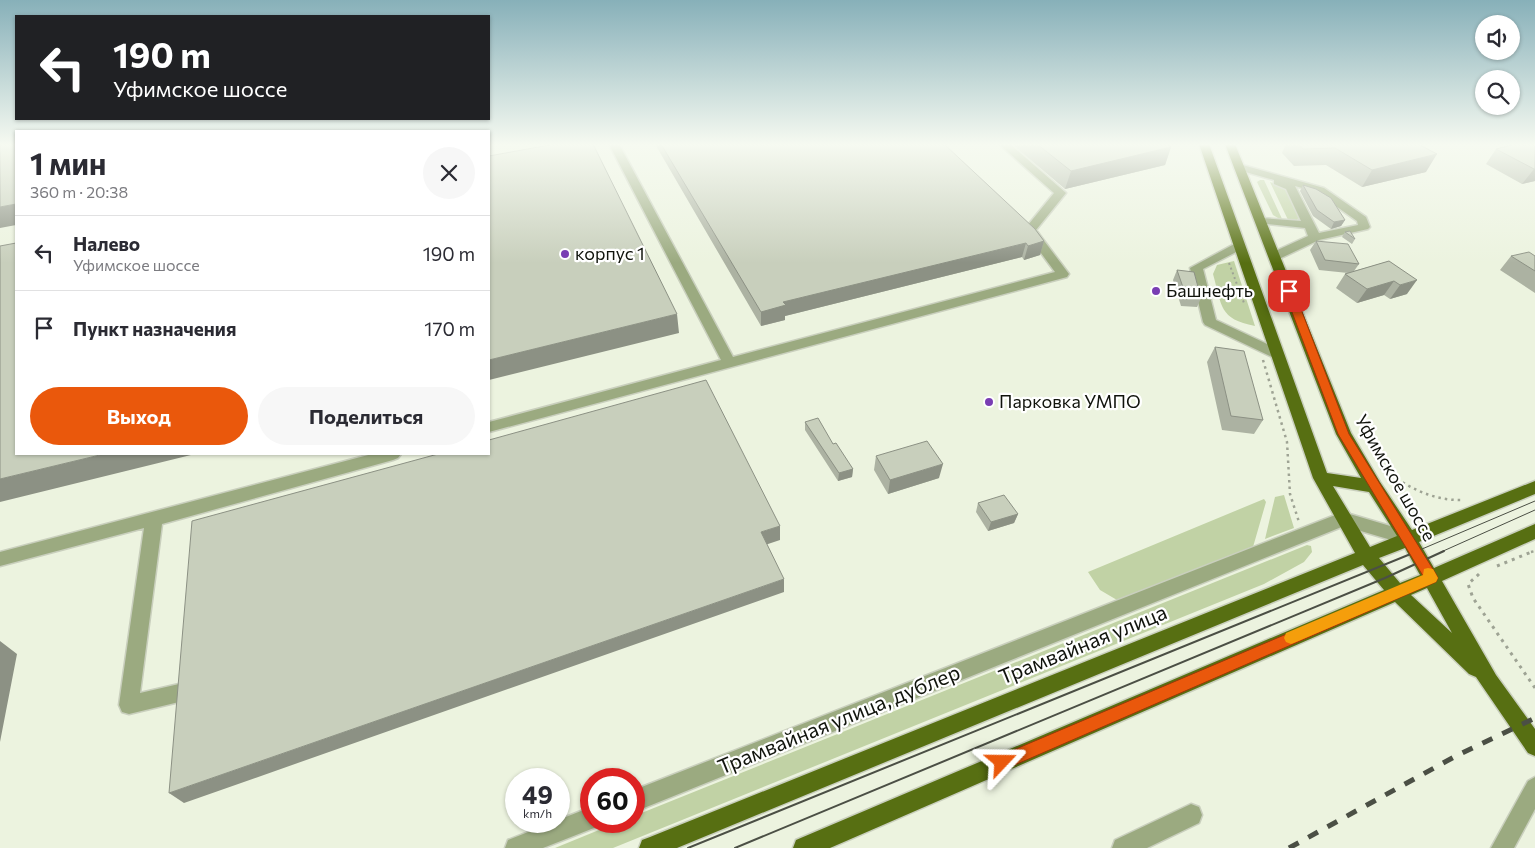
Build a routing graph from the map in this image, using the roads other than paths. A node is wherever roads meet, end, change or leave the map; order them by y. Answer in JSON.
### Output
{"nodes":[{"id":1,"x":635,"y":184,"type":"edge"},
{"id":2,"x":1049,"y":184,"type":"edge"},
{"id":3,"x":1217,"y":184,"type":"edge"},
{"id":4,"x":1245,"y":184,"type":"edge"},
{"id":5,"x":1281,"y":184,"type":"edge"},
{"id":6,"x":1296,"y":184,"type":"edge"},
{"id":7,"x":1261,"y":221,"type":"junction"},
{"id":8,"x":1310,"y":226,"type":"junction"},
{"id":9,"x":1315,"y":237,"type":"junction"},
{"id":10,"x":1238,"y":246,"type":"junction"},
{"id":11,"x":1275,"y":256,"type":"junction"},
{"id":12,"x":1277,"y":354,"type":"junction"},
{"id":13,"x":729,"y":363,"type":"junction"},
{"id":14,"x":490,"y":427,"type":"edge"},
{"id":15,"x":388,"y":455,"type":"edge"},
{"id":16,"x":1321,"y":478,"type":"junction"},
{"id":17,"x":1374,"y":486,"type":"junction"},
{"id":18,"x":1535,"y":487,"type":"edge"},
{"id":19,"x":154,"y":519,"type":"junction"},
{"id":20,"x":1343,"y":519,"type":"junction"},
{"id":21,"x":1535,"y":531,"type":"edge"},
{"id":22,"x":1408,"y":538,"type":"junction"},
{"id":23,"x":1366,"y":555,"type":"junction"},
{"id":24,"x":0,"y":559,"type":"edge"},
{"id":25,"x":1431,"y":578,"type":"junction"},
{"id":26,"x":1398,"y":591,"type":"junction"},
{"id":27,"x":1489,"y":681,"type":"junction"},
{"id":28,"x":179,"y":693,"type":"edge"},
{"id":29,"x":1535,"y":746,"type":"edge"},
{"id":30,"x":1535,"y":788,"type":"edge"},
{"id":31,"x":645,"y":797,"type":"edge"},
{"id":32,"x":1191,"y":814,"type":"dead end"},
{"id":33,"x":580,"y":822,"type":"edge"},
{"id":34,"x":516,"y":848,"type":"edge"},
{"id":35,"x":650,"y":848,"type":"edge"},
{"id":36,"x":804,"y":848,"type":"edge"},
{"id":37,"x":1123,"y":848,"type":"edge"},
{"id":38,"x":1502,"y":848,"type":"edge"}],
"edges":[{"from":1,"to":13,"type":"street"},
{"from":2,"to":13,"type":"street"},
{"from":3,"to":10,"type":"main road"},
{"from":4,"to":7,"type":"main road","name":"Уфимское шоссе"},
{"from":5,"to":8,"type":"street"},
{"from":6,"to":9,"type":"street"},
{"from":7,"to":8,"type":"street"},
{"from":7,"to":11,"type":"main road","name":"Уфимское шоссе"},
{"from":8,"to":9,"type":"street"},
{"from":9,"to":11,"type":"street"},
{"from":10,"to":12,"type":"main road"},
{"from":10,"to":12,"type":"street"},
{"from":11,"to":17,"type":"main road","name":"Уфимское шоссе"},
{"from":12,"to":16,"type":"main road"},
{"from":13,"to":14,"type":"street"},
{"from":15,"to":19,"type":"street"},
{"from":16,"to":17,"type":"main road"},
{"from":16,"to":20,"type":"main road"},
{"from":17,"to":22,"type":"main road","name":"Уфимское шоссе"},
{"from":18,"to":22,"type":"main road","name":"Трамвайная улица"},
{"from":19,"to":24,"type":"street"},
{"from":19,"to":28,"type":"street"},
{"from":20,"to":22,"type":"street"},
{"from":20,"to":23,"type":"main road"},
{"from":20,"to":31,"type":"street","name":"Трамвайная улица, дублер"},
{"from":21,"to":25,"type":"main road"},
{"from":22,"to":23,"type":"main road","name":"Трамвайная улица"},
{"from":22,"to":25,"type":"main road","name":"Уфимское шоссе"},
{"from":23,"to":26,"type":"main road"},
{"from":23,"to":35,"type":"main road","name":"Трамвайная улица"},
{"from":25,"to":26,"type":"main road"},
{"from":25,"to":27,"type":"main road","name":"Уфимское шоссе"},
{"from":26,"to":27,"type":"main road"},
{"from":26,"to":36,"type":"main road"},
{"from":27,"to":29,"type":"main road"},
{"from":30,"to":38,"type":"street"},
{"from":32,"to":37,"type":"street"},
{"from":33,"to":34,"type":"street"}]}
